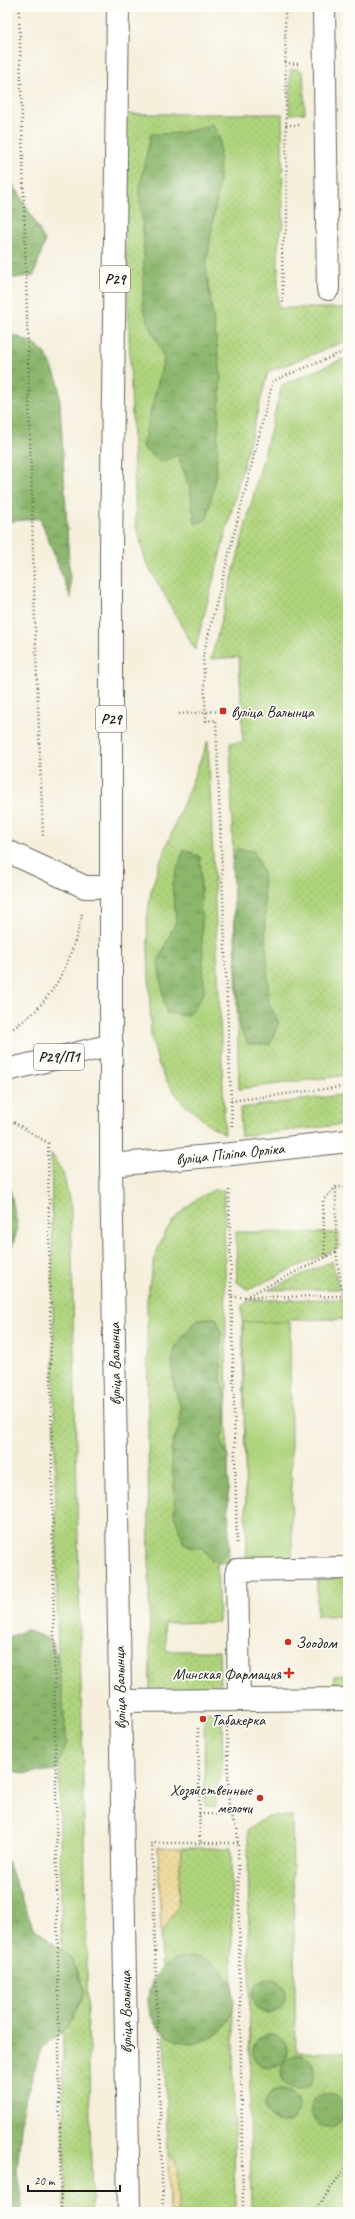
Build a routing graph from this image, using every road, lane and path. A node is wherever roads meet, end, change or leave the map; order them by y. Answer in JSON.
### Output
{"nodes":[{"id":1,"x":19,"y":7,"type":"edge"},
{"id":2,"x":118,"y":7,"type":"edge"},
{"id":3,"x":285,"y":7,"type":"edge"},
{"id":4,"x":324,"y":7,"type":"edge"},
{"id":5,"x":328,"y":289,"type":"dead end"},
{"id":6,"x":283,"y":302,"type":"dead end"},
{"id":7,"x":348,"y":350,"type":"edge"},
{"id":8,"x":223,"y":711,"type":"dead end"},
{"id":9,"x":206,"y":713,"type":"junction"},
{"id":10,"x":179,"y":714,"type":"dead end"},
{"id":11,"x":7,"y":851,"type":"edge"},
{"id":12,"x":44,"y":870,"type":"junction"},
{"id":13,"x":85,"y":887,"type":"junction"},
{"id":14,"x":111,"y":887,"type":"junction"},
{"id":15,"x":7,"y":1033,"type":"edge"},
{"id":16,"x":112,"y":1045,"type":"junction"},
{"id":17,"x":7,"y":1070,"type":"edge"},
{"id":18,"x":348,"y":1086,"type":"edge"},
{"id":19,"x":231,"y":1101,"type":"junction"},
{"id":20,"x":7,"y":1118,"type":"edge"},
{"id":21,"x":232,"y":1128,"type":"dead end"},
{"id":22,"x":348,"y":1141,"type":"edge"},
{"id":23,"x":111,"y":1165,"type":"junction"},
{"id":24,"x":336,"y":1187,"type":"junction"},
{"id":25,"x":348,"y":1187,"type":"edge"},
{"id":26,"x":230,"y":1190,"type":"dead end"},
{"id":27,"x":336,"y":1252,"type":"junction"},
{"id":28,"x":325,"y":1258,"type":"junction"},
{"id":29,"x":344,"y":1296,"type":"junction"},
{"id":30,"x":348,"y":1296,"type":"edge"},
{"id":31,"x":232,"y":1297,"type":"junction"},
{"id":32,"x":245,"y":1297,"type":"junction"},
{"id":33,"x":348,"y":1568,"type":"edge"},
{"id":34,"x":238,"y":1570,"type":"junction"},
{"id":35,"x":348,"y":1699,"type":"edge"},
{"id":36,"x":233,"y":1700,"type":"junction"},
{"id":37,"x":119,"y":1701,"type":"junction"},
{"id":38,"x":197,"y":1701,"type":"junction"},
{"id":39,"x":199,"y":1814,"type":"junction"},
{"id":40,"x":229,"y":1814,"type":"junction"},
{"id":41,"x":200,"y":1843,"type":"junction"},
{"id":42,"x":238,"y":1843,"type":"junction"},
{"id":43,"x":348,"y":2164,"type":"edge"},
{"id":44,"x":61,"y":2212,"type":"edge"},
{"id":45,"x":129,"y":2212,"type":"edge"},
{"id":46,"x":163,"y":2212,"type":"edge"},
{"id":47,"x":243,"y":2212,"type":"edge"},
{"id":48,"x":314,"y":2212,"type":"edge"}],
"edges":[{"from":1,"to":12,"type":"path"},
{"from":2,"to":14,"type":"main road","number":"Р29"},
{"from":3,"to":6,"type":"path"},
{"from":4,"to":5,"type":"main road"},
{"from":7,"to":9,"type":"path"},
{"from":8,"to":9,"type":"path"},
{"from":9,"to":10,"type":"path"},
{"from":9,"to":19,"type":"path"},
{"from":11,"to":12,"type":"main road"},
{"from":12,"to":13,"type":"main road"},
{"from":13,"to":14,"type":"main road"},
{"from":13,"to":15,"type":"path"},
{"from":14,"to":16,"type":"main road","number":"Р29"},
{"from":16,"to":17,"type":"main road","number":"Р29/П1"},
{"from":16,"to":23,"type":"main road","number":"Р29"},
{"from":18,"to":19,"type":"path"},
{"from":19,"to":21,"type":"path"},
{"from":20,"to":44,"type":"path"},
{"from":22,"to":23,"type":"main road","name":"вуліца Піліпа Орліка"},
{"from":23,"to":37,"type":"main road","name":"вуліца Валынца","number":"Р29"},
{"from":24,"to":25,"type":"path"},
{"from":24,"to":27,"type":"path"},
{"from":24,"to":28,"type":"path"},
{"from":26,"to":31,"type":"path"},
{"from":27,"to":28,"type":"path"},
{"from":27,"to":29,"type":"path"},
{"from":28,"to":32,"type":"path"},
{"from":29,"to":30,"type":"path"},
{"from":29,"to":32,"type":"path"},
{"from":31,"to":32,"type":"path"},
{"from":31,"to":34,"type":"path"},
{"from":33,"to":34,"type":"main road"},
{"from":34,"to":36,"type":"main road"},
{"from":35,"to":36,"type":"main road"},
{"from":36,"to":38,"type":"main road"},
{"from":36,"to":40,"type":"path"},
{"from":37,"to":38,"type":"main road"},
{"from":37,"to":45,"type":"main road","name":"вуліца Валынца","number":"Р29"},
{"from":38,"to":39,"type":"path"},
{"from":39,"to":40,"type":"path"},
{"from":39,"to":41,"type":"path"},
{"from":40,"to":42,"type":"path"},
{"from":41,"to":42,"type":"path"},
{"from":41,"to":46,"type":"path"},
{"from":42,"to":47,"type":"path"},
{"from":43,"to":48,"type":"path"}]}
